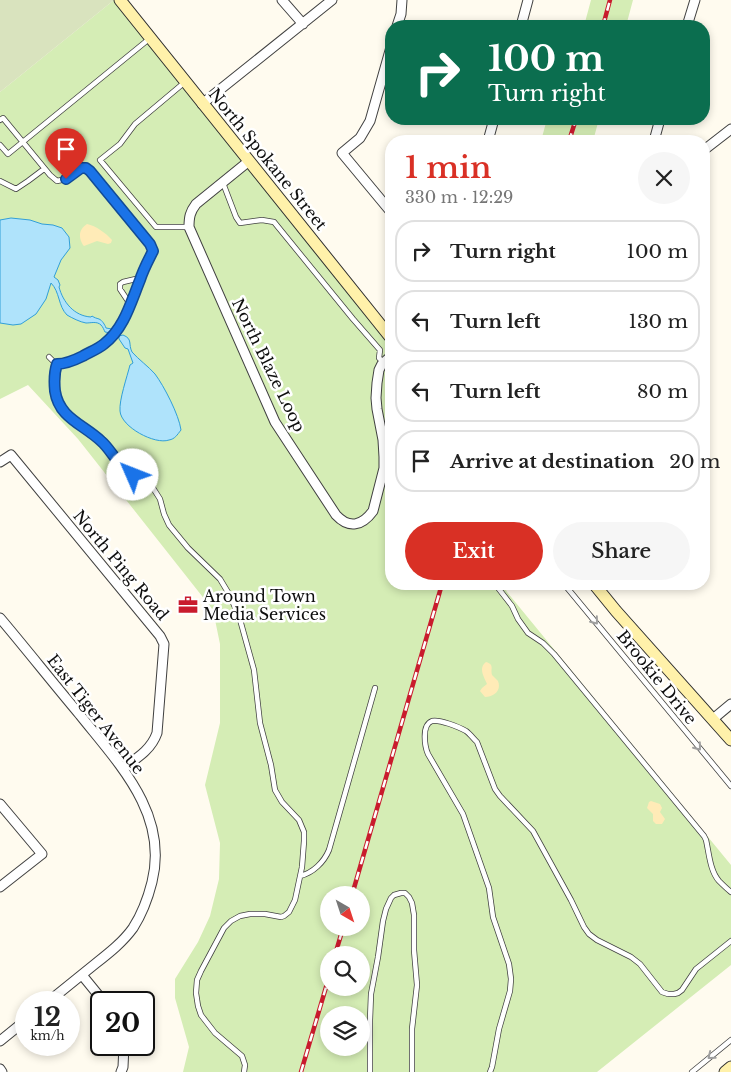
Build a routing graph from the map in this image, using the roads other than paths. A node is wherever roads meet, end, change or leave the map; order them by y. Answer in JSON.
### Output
{"nodes":[{"id":1,"x":120,"y":0,"type":"edge"},
{"id":2,"x":282,"y":0,"type":"edge"},
{"id":3,"x":332,"y":0,"type":"edge"},
{"id":4,"x":402,"y":0,"type":"edge"},
{"id":5,"x":528,"y":0,"type":"edge"},
{"id":6,"x":695,"y":0,"type":"edge"},
{"id":7,"x":399,"y":20,"type":"edge"},
{"id":8,"x":523,"y":20,"type":"edge"},
{"id":9,"x":689,"y":20,"type":"edge"},
{"id":10,"x":303,"y":24,"type":"junction"},
{"id":11,"x":150,"y":38,"type":"junction"},
{"id":12,"x":385,"y":68,"type":"edge"},
{"id":13,"x":185,"y":82,"type":"junction"},
{"id":14,"x":202,"y":104,"type":"junction"},
{"id":15,"x":0,"y":120,"type":"edge"},
{"id":16,"x":731,"y":128,"type":"edge"},
{"id":17,"x":23,"y":142,"type":"junction"},
{"id":18,"x":0,"y":145,"type":"edge"},
{"id":19,"x":710,"y":145,"type":"edge"},
{"id":20,"x":248,"y":161,"type":"junction"},
{"id":21,"x":44,"y":168,"type":"junction"},
{"id":22,"x":0,"y":181,"type":"edge"},
{"id":23,"x":223,"y":183,"type":"junction"},
{"id":24,"x":385,"y":205,"type":"edge"},
{"id":25,"x":188,"y":227,"type":"junction"},
{"id":26,"x":140,"y":278,"type":"junction"},
{"id":27,"x":130,"y":304,"type":"junction"},
{"id":28,"x":385,"y":331,"type":"edge"},
{"id":29,"x":49,"y":357,"type":"dead end"},
{"id":30,"x":385,"y":359,"type":"edge"},
{"id":31,"x":385,"y":363,"type":"edge"},
{"id":32,"x":57,"y":364,"type":"junction"},
{"id":33,"x":0,"y":462,"type":"edge"},
{"id":34,"x":500,"y":590,"type":"edge"},
{"id":35,"x":569,"y":590,"type":"edge"},
{"id":36,"x":599,"y":590,"type":"edge"},
{"id":37,"x":0,"y":618,"type":"edge"},
{"id":38,"x":375,"y":688,"type":"dead end"},
{"id":39,"x":731,"y":704,"type":"edge"},
{"id":40,"x":713,"y":719,"type":"junction"},
{"id":41,"x":731,"y":740,"type":"edge"},
{"id":42,"x":123,"y":768,"type":"junction"},
{"id":43,"x":731,"y":786,"type":"edge"},
{"id":44,"x":0,"y":804,"type":"edge"},
{"id":45,"x":300,"y":876,"type":"junction"},
{"id":46,"x":0,"y":887,"type":"edge"},
{"id":47,"x":731,"y":892,"type":"edge"},
{"id":48,"x":731,"y":941,"type":"edge"},
{"id":49,"x":82,"y":974,"type":"junction"},
{"id":50,"x":61,"y":991,"type":"edge"},
{"id":51,"x":95,"y":991,"type":"edge"},
{"id":52,"x":15,"y":1029,"type":"edge"},
{"id":53,"x":731,"y":1040,"type":"edge"},
{"id":54,"x":0,"y":1041,"type":"edge"},
{"id":55,"x":123,"y":1056,"type":"edge"},
{"id":56,"x":731,"y":1068,"type":"edge"},
{"id":57,"x":121,"y":1072,"type":"edge"},
{"id":58,"x":244,"y":1072,"type":"edge"},
{"id":59,"x":370,"y":1072,"type":"edge"},
{"id":60,"x":412,"y":1072,"type":"edge"},
{"id":61,"x":490,"y":1072,"type":"edge"},
{"id":62,"x":692,"y":1072,"type":"edge"},
{"id":63,"x":725,"y":1072,"type":"edge"}],
"edges":[{"from":1,"to":11,"type":"street","name":"North Spokane Street"},
{"from":2,"to":10,"type":"street"},
{"from":3,"to":10,"type":"street"},
{"from":4,"to":7,"type":"street"},
{"from":5,"to":8,"type":"street"},
{"from":6,"to":9,"type":"street"},
{"from":10,"to":14,"type":"street"},
{"from":11,"to":13,"type":"street","name":"North Spokane Street"},
{"from":11,"to":17,"type":"lane"},
{"from":12,"to":24,"type":"street"},
{"from":13,"to":14,"type":"street","name":"North Spokane Street"},
{"from":13,"to":25,"type":"lane"},
{"from":14,"to":20,"type":"street","name":"North Spokane Street"},
{"from":15,"to":17,"type":"lane"},
{"from":16,"to":19,"type":"street"},
{"from":17,"to":18,"type":"lane"},
{"from":17,"to":21,"type":"lane"},
{"from":20,"to":23,"type":"street"},
{"from":20,"to":28,"type":"street","name":"North Spokane Street"},
{"from":21,"to":22,"type":"lane"},
{"from":21,"to":26,"type":"lane"},
{"from":23,"to":25,"type":"street"},
{"from":23,"to":30,"type":"lane"},
{"from":25,"to":31,"type":"street","name":"North Blaze Loop"},
{"from":26,"to":27,"type":"lane"},
{"from":26,"to":27,"type":"lane"},
{"from":27,"to":32,"type":"lane"},
{"from":29,"to":32,"type":"lane"},
{"from":32,"to":45,"type":"lane"},
{"from":33,"to":42,"type":"street","name":"North Ping Road"},
{"from":34,"to":47,"type":"lane"},
{"from":35,"to":43,"type":"lane","name":"Brookie Drive","one_way":true},
{"from":36,"to":40,"type":"street"},
{"from":37,"to":42,"type":"street","name":"East Tiger Avenue"},
{"from":38,"to":45,"type":"lane"},
{"from":39,"to":40,"type":"street"},
{"from":40,"to":41,"type":"street"},
{"from":42,"to":49,"type":"street","name":"East Tiger Avenue"},
{"from":44,"to":46,"type":"street"},
{"from":45,"to":58,"type":"lane"},
{"from":48,"to":61,"type":"lane"},
{"from":49,"to":50,"type":"street","name":"East Tiger Avenue"},
{"from":49,"to":51,"type":"street"},
{"from":52,"to":54,"type":"street"},
{"from":53,"to":62,"type":"lane","one_way":true},
{"from":55,"to":57,"type":"street"},
{"from":56,"to":63,"type":"street"},
{"from":59,"to":60,"type":"lane"}]}
